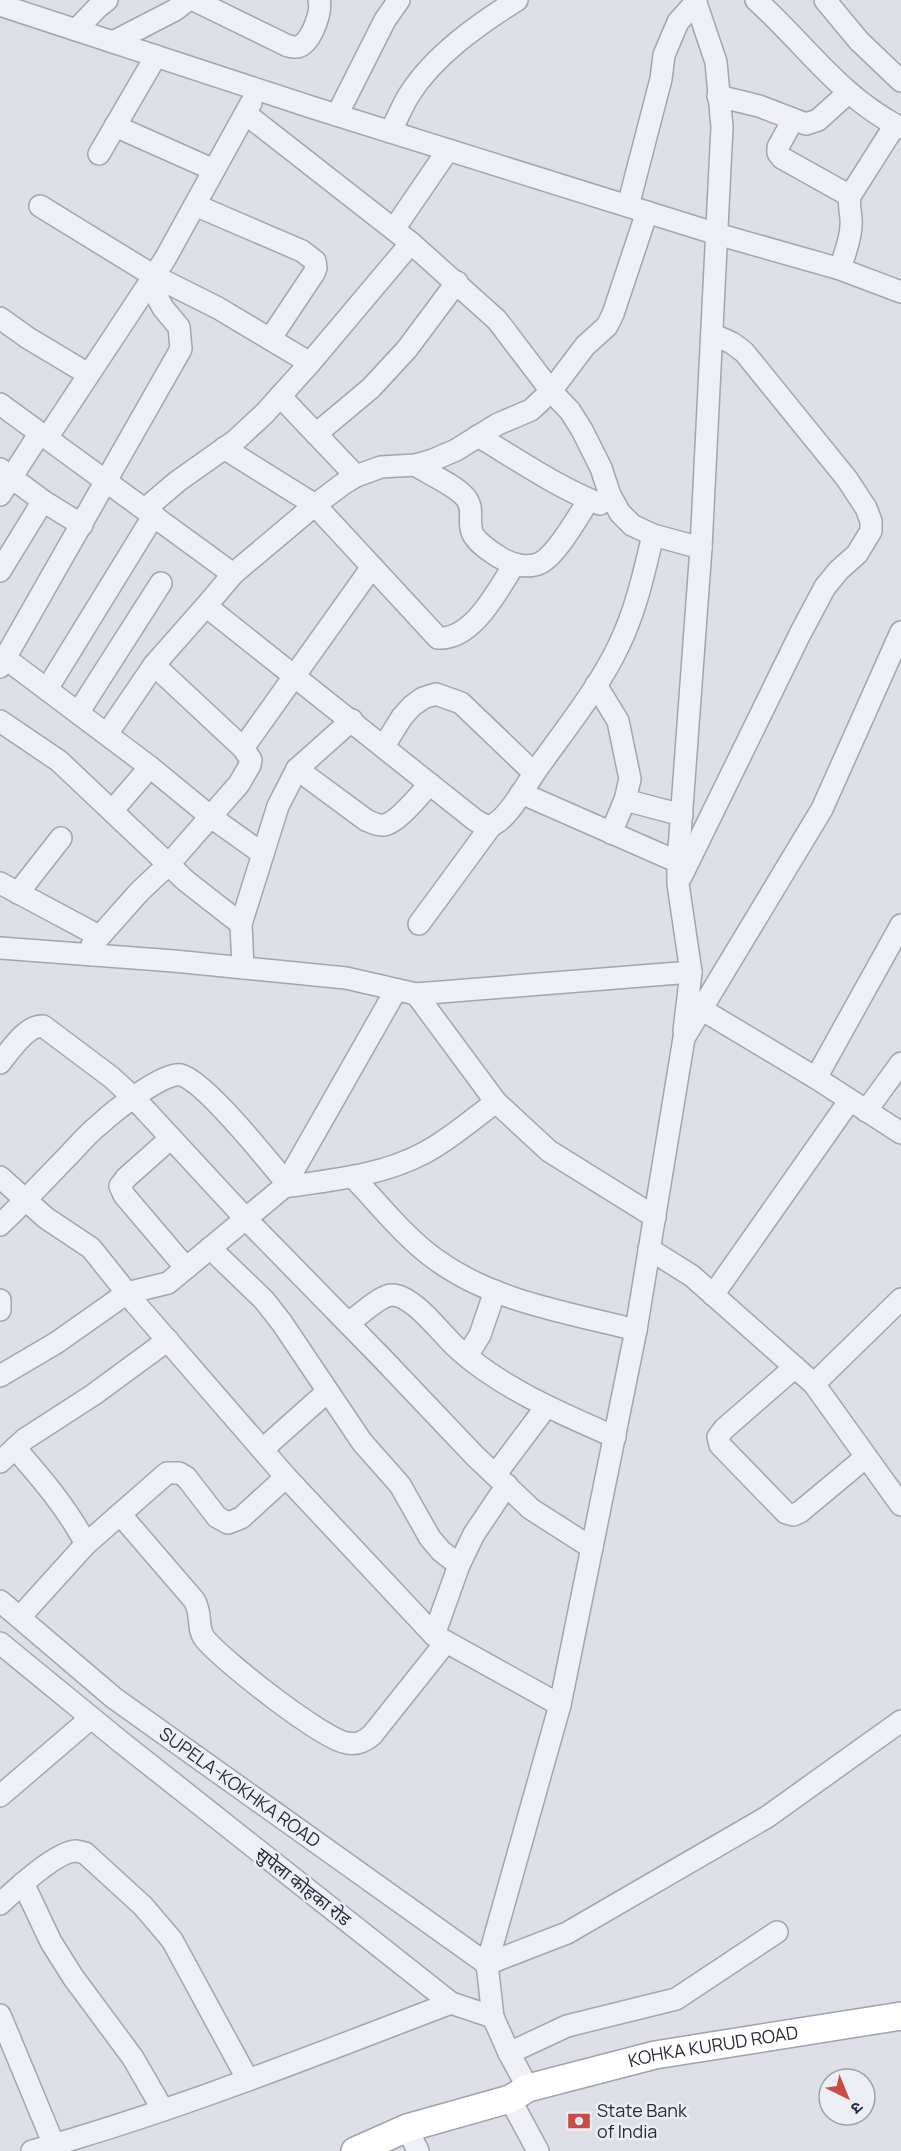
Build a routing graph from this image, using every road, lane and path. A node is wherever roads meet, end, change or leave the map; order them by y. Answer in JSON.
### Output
{"nodes":[{"id":1,"x":188,"y":0,"type":"edge"},
{"id":2,"x":194,"y":0,"type":"edge"},
{"id":3,"x":319,"y":0,"type":"edge"},
{"id":4,"x":399,"y":0,"type":"edge"},
{"id":5,"x":517,"y":0,"type":"edge"},
{"id":6,"x":756,"y":0,"type":"edge"},
{"id":7,"x":696,"y":1,"type":"edge"},
{"id":8,"x":98,"y":2,"type":"edge"},
{"id":9,"x":0,"y":5,"type":"edge"},
{"id":10,"x":838,"y":5,"type":"edge"},
{"id":11,"x":76,"y":30,"type":"junction"},
{"id":12,"x":113,"y":42,"type":"junction"},
{"id":13,"x":156,"y":57,"type":"junction"},
{"id":14,"x":901,"y":81,"type":"edge"},
{"id":15,"x":259,"y":90,"type":"junction"},
{"id":16,"x":848,"y":93,"type":"junction"},
{"id":17,"x":718,"y":96,"type":"junction"},
{"id":18,"x":246,"y":114,"type":"junction"},
{"id":19,"x":337,"y":115,"type":"junction"},
{"id":20,"x":793,"y":120,"type":"junction"},
{"id":21,"x":115,"y":126,"type":"junction"},
{"id":22,"x":898,"y":126,"type":"edge"},
{"id":23,"x":390,"y":132,"type":"junction"},
{"id":24,"x":448,"y":150,"type":"junction"},
{"id":25,"x":99,"y":154,"type":"dead end"},
{"id":26,"x":214,"y":170,"type":"junction"},
{"id":27,"x":850,"y":196,"type":"junction"},
{"id":28,"x":195,"y":205,"type":"junction"},
{"id":29,"x":40,"y":206,"type":"dead end"},
{"id":30,"x":638,"y":209,"type":"junction"},
{"id":31,"x":394,"y":229,"type":"junction"},
{"id":32,"x":717,"y":234,"type":"junction"},
{"id":33,"x":411,"y":243,"type":"junction"},
{"id":34,"x":840,"y":269,"type":"junction"},
{"id":35,"x":152,"y":280,"type":"junction"},
{"id":36,"x":457,"y":282,"type":"junction"},
{"id":37,"x":901,"y":292,"type":"edge"},
{"id":38,"x":0,"y":318,"type":"edge"},
{"id":39,"x":712,"y":334,"type":"junction"},
{"id":40,"x":270,"y":339,"type":"junction"},
{"id":41,"x":310,"y":363,"type":"junction"},
{"id":42,"x":88,"y":374,"type":"junction"},
{"id":43,"x":551,"y":391,"type":"junction"},
{"id":44,"x":280,"y":396,"type":"junction"},
{"id":45,"x":0,"y":404,"type":"edge"},
{"id":46,"x":316,"y":434,"type":"junction"},
{"id":47,"x":43,"y":435,"type":"junction"},
{"id":48,"x":478,"y":436,"type":"junction"},
{"id":49,"x":225,"y":448,"type":"junction"},
{"id":50,"x":415,"y":465,"type":"junction"},
{"id":51,"x":6,"y":473,"type":"edge"},
{"id":52,"x":356,"y":477,"type":"junction"},
{"id":53,"x":107,"y":481,"type":"junction"},
{"id":54,"x":0,"y":495,"type":"edge"},
{"id":55,"x":589,"y":500,"type":"junction"},
{"id":56,"x":43,"y":501,"type":"junction"},
{"id":57,"x":315,"y":505,"type":"junction"},
{"id":58,"x":149,"y":512,"type":"junction"},
{"id":59,"x":621,"y":513,"type":"junction"},
{"id":60,"x":82,"y":525,"type":"junction"},
{"id":61,"x":653,"y":535,"type":"junction"},
{"id":62,"x":701,"y":548,"type":"junction"},
{"id":63,"x":514,"y":565,"type":"junction"},
{"id":64,"x":372,"y":567,"type":"junction"},
{"id":65,"x":0,"y":571,"type":"edge"},
{"id":66,"x":233,"y":574,"type":"junction"},
{"id":67,"x":161,"y":583,"type":"dead end"},
{"id":68,"x":206,"y":606,"type":"junction"},
{"id":69,"x":901,"y":632,"type":"edge"},
{"id":70,"x":3,"y":663,"type":"edge"},
{"id":71,"x":154,"y":665,"type":"junction"},
{"id":72,"x":294,"y":676,"type":"junction"},
{"id":73,"x":596,"y":685,"type":"junction"},
{"id":74,"x":47,"y":689,"type":"junction"},
{"id":75,"x":78,"y":713,"type":"junction"},
{"id":76,"x":352,"y":720,"type":"junction"},
{"id":77,"x":0,"y":721,"type":"edge"},
{"id":78,"x":107,"y":734,"type":"junction"},
{"id":79,"x":384,"y":746,"type":"junction"},
{"id":80,"x":243,"y":748,"type":"junction"},
{"id":81,"x":150,"y":766,"type":"junction"},
{"id":82,"x":297,"y":769,"type":"junction"},
{"id":83,"x":534,"y":773,"type":"junction"},
{"id":84,"x":430,"y":784,"type":"junction"},
{"id":85,"x":521,"y":793,"type":"junction"},
{"id":86,"x":625,"y":800,"type":"junction"},
{"id":87,"x":112,"y":811,"type":"junction"},
{"id":88,"x":682,"y":814,"type":"junction"},
{"id":89,"x":211,"y":817,"type":"junction"},
{"id":90,"x":491,"y":826,"type":"junction"},
{"id":91,"x":611,"y":833,"type":"junction"},
{"id":92,"x":61,"y":838,"type":"dead end"},
{"id":93,"x":263,"y":854,"type":"junction"},
{"id":94,"x":678,"y":862,"type":"junction"},
{"id":95,"x":169,"y":864,"type":"junction"},
{"id":96,"x":678,"y":884,"type":"junction"},
{"id":97,"x":9,"y":888,"type":"edge"},
{"id":98,"x":241,"y":924,"type":"junction"},
{"id":99,"x":419,"y":924,"type":"dead end"},
{"id":100,"x":901,"y":925,"type":"edge"},
{"id":101,"x":96,"y":946,"type":"junction"},
{"id":102,"x":3,"y":951,"type":"edge"},
{"id":103,"x":894,"y":957,"type":"edge"},
{"id":104,"x":243,"y":968,"type":"junction"},
{"id":105,"x":691,"y":972,"type":"junction"},
{"id":106,"x":406,"y":992,"type":"junction"},
{"id":107,"x":701,"y":1009,"type":"junction"},
{"id":108,"x":684,"y":1038,"type":"junction"},
{"id":109,"x":0,"y":1063,"type":"edge"},
{"id":110,"x":901,"y":1063,"type":"edge"},
{"id":111,"x":816,"y":1078,"type":"junction"},
{"id":112,"x":134,"y":1098,"type":"junction"},
{"id":113,"x":496,"y":1102,"type":"junction"},
{"id":114,"x":858,"y":1106,"type":"junction"},
{"id":115,"x":901,"y":1133,"type":"edge"},
{"id":116,"x":171,"y":1138,"type":"junction"},
{"id":117,"x":0,"y":1177,"type":"edge"},
{"id":118,"x":353,"y":1177,"type":"junction"},
{"id":119,"x":285,"y":1185,"type":"junction"},
{"id":120,"x":26,"y":1200,"type":"junction"},
{"id":121,"x":655,"y":1217,"type":"junction"},
{"id":122,"x":246,"y":1219,"type":"junction"},
{"id":123,"x":0,"y":1225,"type":"edge"},
{"id":124,"x":210,"y":1248,"type":"junction"},
{"id":125,"x":649,"y":1249,"type":"junction"},
{"id":126,"x":186,"y":1268,"type":"junction"},
{"id":127,"x":495,"y":1291,"type":"junction"},
{"id":128,"x":127,"y":1293,"type":"junction"},
{"id":129,"x":713,"y":1294,"type":"junction"},
{"id":130,"x":0,"y":1300,"type":"edge"},
{"id":131,"x":899,"y":1306,"type":"edge"},
{"id":132,"x":0,"y":1310,"type":"edge"},
{"id":133,"x":349,"y":1323,"type":"junction"},
{"id":134,"x":636,"y":1330,"type":"junction"},
{"id":135,"x":168,"y":1340,"type":"junction"},
{"id":136,"x":467,"y":1356,"type":"junction"},
{"id":137,"x":795,"y":1367,"type":"junction"},
{"id":138,"x":0,"y":1376,"type":"edge"},
{"id":139,"x":814,"y":1384,"type":"junction"},
{"id":140,"x":327,"y":1392,"type":"junction"},
{"id":141,"x":546,"y":1407,"type":"junction"},
{"id":142,"x":615,"y":1437,"type":"junction"},
{"id":143,"x":262,"y":1449,"type":"junction"},
{"id":144,"x":8,"y":1455,"type":"edge"},
{"id":145,"x":866,"y":1457,"type":"junction"},
{"id":146,"x":286,"y":1477,"type":"junction"},
{"id":147,"x":501,"y":1480,"type":"junction"},
{"id":148,"x":901,"y":1505,"type":"edge"},
{"id":149,"x":120,"y":1514,"type":"junction"},
{"id":150,"x":86,"y":1544,"type":"junction"},
{"id":151,"x":592,"y":1548,"type":"junction"},
{"id":152,"x":459,"y":1565,"type":"junction"},
{"id":153,"x":0,"y":1601,"type":"edge"},
{"id":154,"x":20,"y":1617,"type":"junction"},
{"id":155,"x":440,"y":1639,"type":"junction"},
{"id":156,"x":0,"y":1643,"type":"edge"},
{"id":157,"x":560,"y":1705,"type":"junction"},
{"id":158,"x":91,"y":1718,"type":"junction"},
{"id":159,"x":901,"y":1721,"type":"edge"},
{"id":160,"x":0,"y":1796,"type":"edge"},
{"id":161,"x":22,"y":1883,"type":"junction"},
{"id":162,"x":0,"y":1904,"type":"edge"},
{"id":163,"x":777,"y":1932,"type":"dead end"},
{"id":164,"x":487,"y":1964,"type":"junction"},
{"id":165,"x":451,"y":2003,"type":"junction"},
{"id":166,"x":901,"y":2016,"type":"edge"},
{"id":167,"x":493,"y":2017,"type":"junction"},
{"id":168,"x":3,"y":2027,"type":"edge"},
{"id":169,"x":508,"y":2053,"type":"junction"},
{"id":170,"x":248,"y":2080,"type":"junction"},
{"id":171,"x":519,"y":2094,"type":"junction"},
{"id":172,"x":163,"y":2110,"type":"junction"},
{"id":173,"x":413,"y":2139,"type":"edge"},
{"id":174,"x":54,"y":2145,"type":"junction"},
{"id":175,"x":32,"y":2151,"type":"edge"},
{"id":176,"x":355,"y":2151,"type":"edge"},
{"id":177,"x":538,"y":2151,"type":"edge"}],
"edges":[{"from":1,"to":12,"type":"street"},
{"from":2,"to":3,"type":"street"},
{"from":4,"to":19,"type":"street"},
{"from":5,"to":23,"type":"street"},
{"from":6,"to":16,"type":"street"},
{"from":7,"to":17,"type":"street"},
{"from":7,"to":30,"type":"street"},
{"from":8,"to":11,"type":"street"},
{"from":9,"to":11,"type":"street"},
{"from":10,"to":14,"type":"street"},
{"from":11,"to":12,"type":"street"},
{"from":12,"to":13,"type":"street"},
{"from":13,"to":15,"type":"street"},
{"from":13,"to":21,"type":"street"},
{"from":15,"to":18,"type":"street"},
{"from":15,"to":19,"type":"street"},
{"from":16,"to":20,"type":"street"},
{"from":16,"to":22,"type":"street"},
{"from":17,"to":20,"type":"street"},
{"from":17,"to":32,"type":"street"},
{"from":18,"to":26,"type":"street"},
{"from":18,"to":31,"type":"street"},
{"from":19,"to":23,"type":"street"},
{"from":20,"to":27,"type":"street"},
{"from":21,"to":25,"type":"street"},
{"from":21,"to":26,"type":"street"},
{"from":22,"to":27,"type":"street"},
{"from":23,"to":24,"type":"street"},
{"from":24,"to":30,"type":"street"},
{"from":24,"to":31,"type":"street"},
{"from":26,"to":28,"type":"street"},
{"from":27,"to":34,"type":"street"},
{"from":28,"to":35,"type":"street"},
{"from":28,"to":40,"type":"street"},
{"from":29,"to":35,"type":"street"},
{"from":30,"to":32,"type":"street"},
{"from":30,"to":43,"type":"street"},
{"from":31,"to":33,"type":"street"},
{"from":32,"to":34,"type":"street"},
{"from":32,"to":39,"type":"street"},
{"from":33,"to":36,"type":"street"},
{"from":33,"to":41,"type":"street"},
{"from":34,"to":37,"type":"street"},
{"from":35,"to":40,"type":"street"},
{"from":35,"to":42,"type":"street"},
{"from":35,"to":53,"type":"street"},
{"from":36,"to":43,"type":"street"},
{"from":36,"to":46,"type":"street"},
{"from":38,"to":42,"type":"street"},
{"from":39,"to":62,"type":"street"},
{"from":39,"to":96,"type":"street"},
{"from":40,"to":41,"type":"street"},
{"from":41,"to":44,"type":"street"},
{"from":42,"to":47,"type":"street"},
{"from":43,"to":48,"type":"street"},
{"from":43,"to":59,"type":"street"},
{"from":44,"to":46,"type":"street"},
{"from":44,"to":49,"type":"street"},
{"from":45,"to":47,"type":"street"},
{"from":46,"to":52,"type":"street"},
{"from":47,"to":51,"type":"street"},
{"from":47,"to":53,"type":"street"},
{"from":48,"to":50,"type":"street"},
{"from":48,"to":55,"type":"street"},
{"from":49,"to":57,"type":"street"},
{"from":49,"to":58,"type":"street"},
{"from":50,"to":52,"type":"street"},
{"from":50,"to":63,"type":"street"},
{"from":51,"to":54,"type":"street"},
{"from":51,"to":56,"type":"street"},
{"from":52,"to":57,"type":"street"},
{"from":53,"to":58,"type":"street"},
{"from":53,"to":60,"type":"street"},
{"from":55,"to":59,"type":"street"},
{"from":55,"to":63,"type":"street"},
{"from":56,"to":60,"type":"street"},
{"from":56,"to":65,"type":"street"},
{"from":57,"to":64,"type":"street"},
{"from":57,"to":66,"type":"street"},
{"from":58,"to":66,"type":"street"},
{"from":58,"to":74,"type":"street"},
{"from":59,"to":61,"type":"street"},
{"from":60,"to":70,"type":"street"},
{"from":61,"to":62,"type":"street"},
{"from":61,"to":73,"type":"street"},
{"from":62,"to":88,"type":"street"},
{"from":63,"to":64,"type":"street"},
{"from":64,"to":72,"type":"street"},
{"from":66,"to":68,"type":"street"},
{"from":67,"to":75,"type":"street"},
{"from":68,"to":71,"type":"street"},
{"from":68,"to":72,"type":"street"},
{"from":69,"to":107,"type":"street"},
{"from":70,"to":74,"type":"street"},
{"from":71,"to":78,"type":"street"},
{"from":71,"to":80,"type":"street"},
{"from":72,"to":76,"type":"street"},
{"from":72,"to":80,"type":"street"},
{"from":73,"to":83,"type":"street"},
{"from":73,"to":86,"type":"street"},
{"from":74,"to":75,"type":"street"},
{"from":75,"to":78,"type":"street"},
{"from":76,"to":79,"type":"street"},
{"from":76,"to":82,"type":"street"},
{"from":77,"to":87,"type":"street"},
{"from":78,"to":81,"type":"street"},
{"from":79,"to":83,"type":"street"},
{"from":79,"to":84,"type":"street"},
{"from":80,"to":89,"type":"street"},
{"from":81,"to":87,"type":"street"},
{"from":81,"to":89,"type":"street"},
{"from":82,"to":84,"type":"street"},
{"from":82,"to":93,"type":"street"},
{"from":83,"to":85,"type":"street"},
{"from":84,"to":90,"type":"street"},
{"from":85,"to":90,"type":"street"},
{"from":85,"to":91,"type":"street"},
{"from":86,"to":88,"type":"street"},
{"from":86,"to":91,"type":"street"},
{"from":87,"to":95,"type":"street"},
{"from":88,"to":94,"type":"street"},
{"from":89,"to":93,"type":"street"},
{"from":89,"to":95,"type":"street"},
{"from":90,"to":99,"type":"street"},
{"from":91,"to":94,"type":"street"},
{"from":92,"to":97,"type":"street"},
{"from":93,"to":98,"type":"street"},
{"from":94,"to":96,"type":"street"},
{"from":95,"to":98,"type":"street"},
{"from":95,"to":101,"type":"street"},
{"from":96,"to":105,"type":"street"},
{"from":97,"to":101,"type":"street"},
{"from":98,"to":104,"type":"street"},
{"from":100,"to":103,"type":"street"},
{"from":101,"to":102,"type":"street"},
{"from":101,"to":104,"type":"street"},
{"from":103,"to":111,"type":"street"},
{"from":104,"to":106,"type":"street"},
{"from":105,"to":106,"type":"street"},
{"from":105,"to":108,"type":"street"},
{"from":106,"to":113,"type":"street"},
{"from":106,"to":119,"type":"street"},
{"from":107,"to":108,"type":"street"},
{"from":107,"to":111,"type":"street"},
{"from":108,"to":121,"type":"street"},
{"from":109,"to":112,"type":"street"},
{"from":110,"to":114,"type":"street"},
{"from":111,"to":114,"type":"street"},
{"from":112,"to":116,"type":"street"},
{"from":112,"to":119,"type":"street"},
{"from":112,"to":120,"type":"street"},
{"from":113,"to":118,"type":"street"},
{"from":113,"to":121,"type":"street"},
{"from":114,"to":115,"type":"street"},
{"from":114,"to":129,"type":"street"},
{"from":116,"to":122,"type":"street"},
{"from":116,"to":126,"type":"street"},
{"from":117,"to":120,"type":"street"},
{"from":118,"to":119,"type":"street"},
{"from":118,"to":127,"type":"street"},
{"from":119,"to":122,"type":"street"},
{"from":120,"to":123,"type":"street"},
{"from":120,"to":128,"type":"street"},
{"from":121,"to":125,"type":"street"},
{"from":122,"to":124,"type":"street"},
{"from":122,"to":133,"type":"street"},
{"from":124,"to":126,"type":"street"},
{"from":124,"to":140,"type":"street"},
{"from":125,"to":129,"type":"street"},
{"from":125,"to":134,"type":"street"},
{"from":126,"to":128,"type":"street"},
{"from":127,"to":134,"type":"street"},
{"from":127,"to":136,"type":"street"},
{"from":128,"to":135,"type":"street"},
{"from":128,"to":138,"type":"street"},
{"from":129,"to":137,"type":"street"},
{"from":130,"to":132,"type":"street"},
{"from":131,"to":139,"type":"street"},
{"from":133,"to":136,"type":"street"},
{"from":133,"to":147,"type":"street"},
{"from":134,"to":142,"type":"street"},
{"from":135,"to":143,"type":"street"},
{"from":135,"to":144,"type":"street"},
{"from":136,"to":141,"type":"street"},
{"from":137,"to":139,"type":"street"},
{"from":137,"to":145,"type":"street"},
{"from":139,"to":145,"type":"street"},
{"from":140,"to":143,"type":"street"},
{"from":140,"to":152,"type":"street"},
{"from":141,"to":142,"type":"street"},
{"from":141,"to":147,"type":"street"},
{"from":142,"to":151,"type":"street"},
{"from":143,"to":146,"type":"street"},
{"from":144,"to":150,"type":"street"},
{"from":145,"to":148,"type":"street"},
{"from":146,"to":149,"type":"street"},
{"from":146,"to":155,"type":"street"},
{"from":147,"to":151,"type":"street"},
{"from":147,"to":152,"type":"street"},
{"from":149,"to":150,"type":"street"},
{"from":149,"to":155,"type":"street"},
{"from":150,"to":154,"type":"street"},
{"from":151,"to":157,"type":"street"},
{"from":152,"to":155,"type":"street"},
{"from":153,"to":154,"type":"street","name":"SUPELA-KOKHKA ROAD"},
{"from":154,"to":164,"type":"street","name":"SUPELA-KOKHKA ROAD"},
{"from":155,"to":157,"type":"street"},
{"from":156,"to":158,"type":"street"},
{"from":157,"to":164,"type":"street"},
{"from":158,"to":160,"type":"street"},
{"from":158,"to":165,"type":"street","name":"सुपेला कोहका रोड"},
{"from":159,"to":164,"type":"street"},
{"from":161,"to":162,"type":"street"},
{"from":161,"to":170,"type":"street"},
{"from":161,"to":172,"type":"street"},
{"from":163,"to":169,"type":"street"},
{"from":164,"to":167,"type":"street"},
{"from":165,"to":167,"type":"street","name":"सुपेला कोहका रोड"},
{"from":165,"to":170,"type":"street"},
{"from":166,"to":171,"type":"main road","name":"KOHKA KURUD ROAD"},
{"from":167,"to":169,"type":"street"},
{"from":168,"to":174,"type":"street"},
{"from":169,"to":171,"type":"street"},
{"from":170,"to":172,"type":"street"},
{"from":171,"to":173,"type":"main road","name":"KOHKA KURUD ROAD"},
{"from":171,"to":177,"type":"street"},
{"from":172,"to":174,"type":"street"},
{"from":173,"to":176,"type":"main road","name":"KOHKA KURUD ROAD"},
{"from":174,"to":175,"type":"street"}]}
